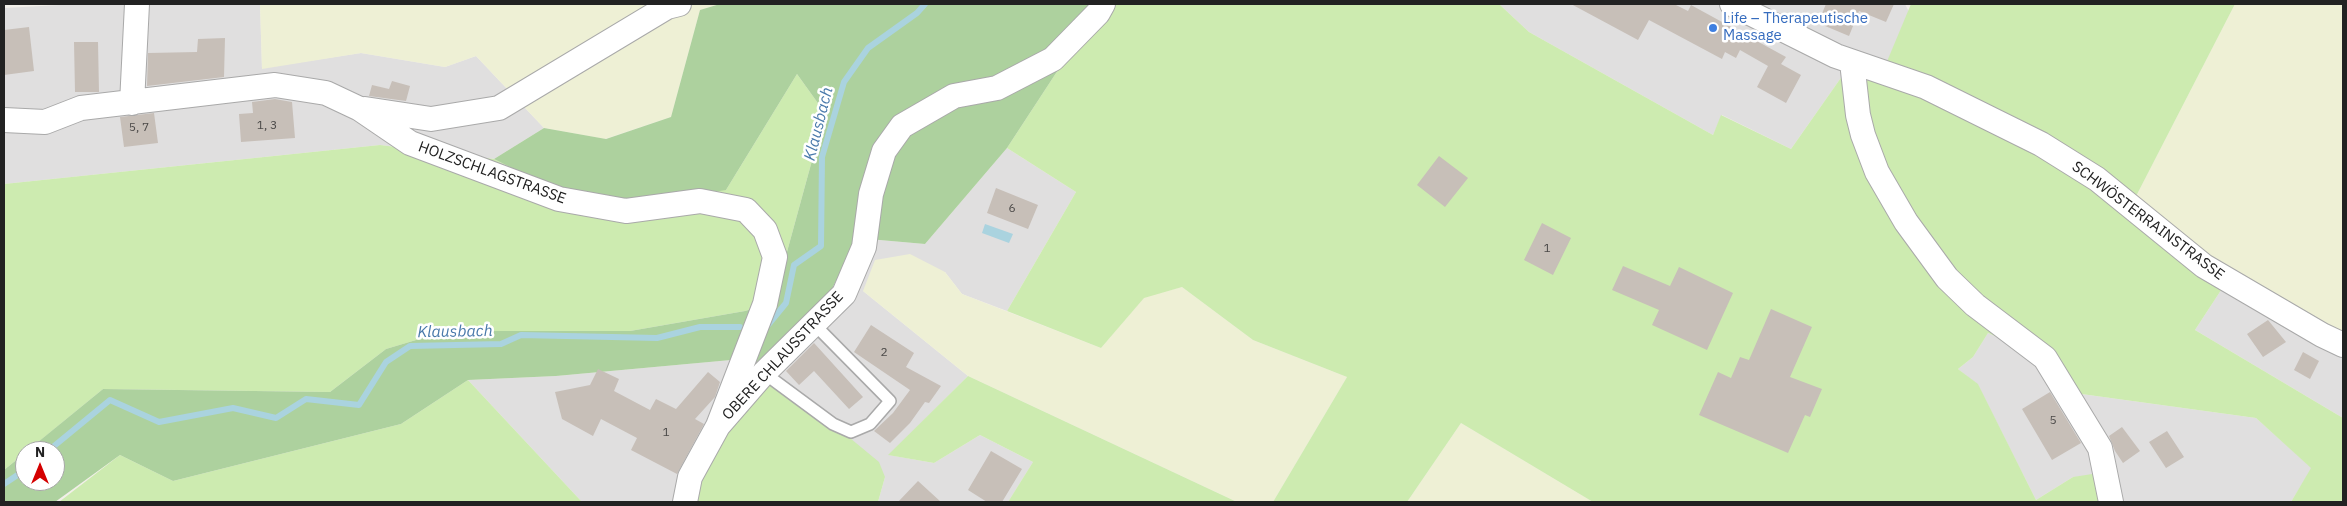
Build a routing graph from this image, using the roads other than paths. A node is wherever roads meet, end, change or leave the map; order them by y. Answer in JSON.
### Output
{"nodes":[{"id":1,"x":136,"y":4,"type":"edge"},
{"id":2,"x":679,"y":4,"type":"edge"},
{"id":3,"x":1103,"y":4,"type":"edge"},
{"id":4,"x":1732,"y":4,"type":"edge"},
{"id":5,"x":1852,"y":62,"type":"junction"},
{"id":6,"x":132,"y":103,"type":"junction"},
{"id":7,"x":360,"y":109,"type":"junction"},
{"id":8,"x":4,"y":120,"type":"edge"},
{"id":9,"x":814,"y":324,"type":"junction"},
{"id":10,"x":2343,"y":345,"type":"edge"},
{"id":11,"x":764,"y":373,"type":"junction"},
{"id":12,"x":718,"y":426,"type":"junction"},
{"id":13,"x":685,"y":502,"type":"edge"},
{"id":14,"x":2111,"y":502,"type":"edge"}],
"edges":[{"from":1,"to":6,"type":"street"},
{"from":2,"to":7,"type":"street","name":"HOLZSCHLAGSTRASSE"},
{"from":3,"to":9,"type":"street","name":"OBERE CHLAUSSTRASSE"},
{"from":4,"to":5,"type":"street","name":"SCHWÖSTERRAINSTRASSE"},
{"from":5,"to":10,"type":"street","name":"SCHWÖSTERRAINSTRASSE"},
{"from":5,"to":14,"type":"street"},
{"from":6,"to":7,"type":"street"},
{"from":6,"to":8,"type":"street"},
{"from":7,"to":12,"type":"street","name":"HOLZSCHLAGSTRASSE"},
{"from":9,"to":11,"type":"street","name":"OBERE CHLAUSSTRASSE"},
{"from":9,"to":11,"type":"lane"},
{"from":11,"to":12,"type":"street","name":"OBERE CHLAUSSTRASSE"},
{"from":12,"to":13,"type":"street","name":"OBERE CHLAUSSTRASSE"}]}
